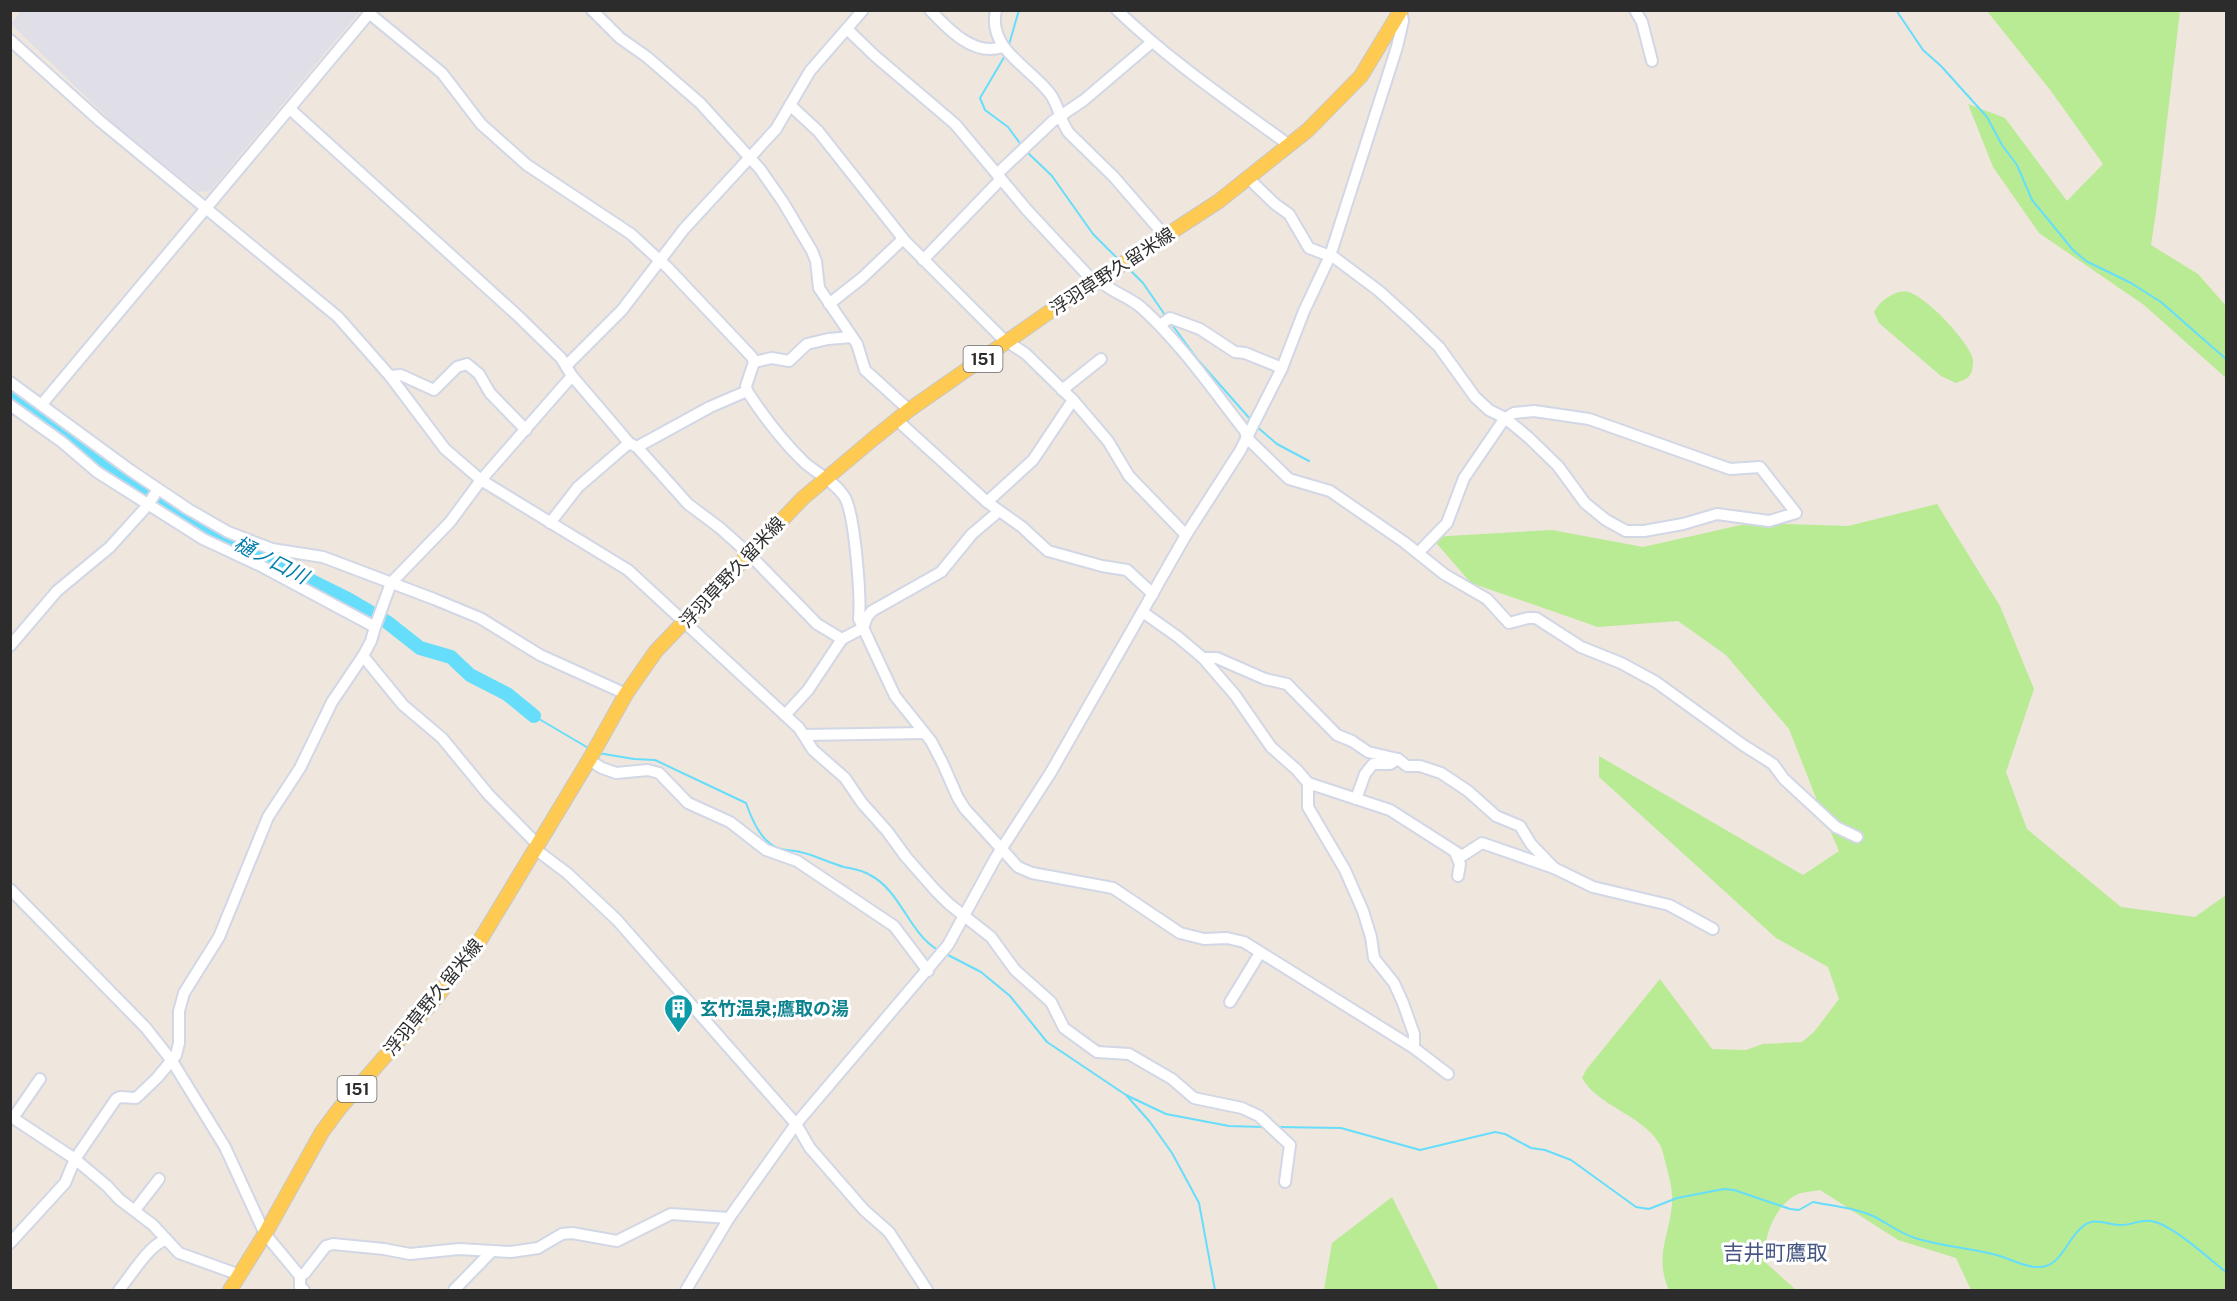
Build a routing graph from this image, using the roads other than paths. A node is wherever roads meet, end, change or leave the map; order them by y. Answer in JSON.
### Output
{"nodes":[{"id":1,"x":592,"y":10,"type":"edge"},
{"id":2,"x":863,"y":10,"type":"edge"},
{"id":3,"x":930,"y":10,"type":"edge"},
{"id":4,"x":996,"y":10,"type":"edge"},
{"id":5,"x":1117,"y":10,"type":"edge"},
{"id":6,"x":1635,"y":10,"type":"edge"},
{"id":7,"x":1401,"y":11,"type":"edge"},
{"id":8,"x":371,"y":12,"type":"edge"},
{"id":9,"x":847,"y":29,"type":"junction"},
{"id":10,"x":10,"y":40,"type":"edge"},
{"id":11,"x":1151,"y":43,"type":"junction"},
{"id":12,"x":1006,"y":50,"type":"junction"},
{"id":13,"x":1652,"y":60,"type":"dead end"},
{"id":14,"x":790,"y":105,"type":"junction"},
{"id":15,"x":290,"y":109,"type":"junction"},
{"id":16,"x":1060,"y":116,"type":"junction"},
{"id":17,"x":1289,"y":145,"type":"junction"},
{"id":18,"x":749,"y":158,"type":"junction"},
{"id":19,"x":999,"y":177,"type":"junction"},
{"id":20,"x":1248,"y":178,"type":"junction"},
{"id":21,"x":207,"y":209,"type":"junction"},
{"id":22,"x":1165,"y":236,"type":"junction"},
{"id":23,"x":903,"y":239,"type":"junction"},
{"id":24,"x":1330,"y":256,"type":"junction"},
{"id":25,"x":923,"y":260,"type":"junction"},
{"id":26,"x":660,"y":261,"type":"junction"},
{"id":27,"x":1096,"y":281,"type":"junction"},
{"id":28,"x":829,"y":304,"type":"junction"},
{"id":29,"x":1165,"y":321,"type":"junction"},
{"id":30,"x":852,"y":337,"type":"junction"},
{"id":31,"x":1008,"y":342,"type":"junction"},
{"id":32,"x":1101,"y":359,"type":"dead end"},
{"id":33,"x":754,"y":362,"type":"junction"},
{"id":34,"x":1282,"y":368,"type":"junction"},
{"id":35,"x":569,"y":371,"type":"junction"},
{"id":36,"x":390,"y":376,"type":"junction"},
{"id":37,"x":10,"y":382,"type":"edge"},
{"id":38,"x":1062,"y":390,"type":"junction"},
{"id":39,"x":747,"y":391,"type":"junction"},
{"id":40,"x":1073,"y":400,"type":"junction"},
{"id":41,"x":42,"y":404,"type":"junction"},
{"id":42,"x":10,"y":405,"type":"edge"},
{"id":43,"x":909,"y":410,"type":"junction"},
{"id":44,"x":1505,"y":418,"type":"junction"},
{"id":45,"x":897,"y":420,"type":"junction"},
{"id":46,"x":526,"y":430,"type":"junction"},
{"id":47,"x":1247,"y":438,"type":"junction"},
{"id":48,"x":633,"y":445,"type":"junction"},
{"id":49,"x":825,"y":478,"type":"junction"},
{"id":50,"x":481,"y":480,"type":"junction"},
{"id":51,"x":157,"y":490,"type":"junction"},
{"id":52,"x":987,"y":502,"type":"junction"},
{"id":53,"x":149,"y":504,"type":"junction"},
{"id":54,"x":998,"y":512,"type":"junction"},
{"id":55,"x":550,"y":523,"type":"junction"},
{"id":56,"x":1186,"y":535,"type":"junction"},
{"id":57,"x":1418,"y":553,"type":"junction"},
{"id":58,"x":749,"y":554,"type":"junction"},
{"id":59,"x":391,"y":583,"type":"junction"},
{"id":60,"x":1153,"y":594,"type":"junction"},
{"id":61,"x":1144,"y":613,"type":"junction"},
{"id":62,"x":685,"y":622,"type":"junction"},
{"id":63,"x":375,"y":625,"type":"junction"},
{"id":64,"x":863,"y":628,"type":"junction"},
{"id":65,"x":842,"y":639,"type":"junction"},
{"id":66,"x":10,"y":646,"type":"edge"},
{"id":67,"x":363,"y":656,"type":"junction"},
{"id":68,"x":1203,"y":658,"type":"junction"},
{"id":69,"x":626,"y":694,"type":"junction"},
{"id":70,"x":786,"y":715,"type":"junction"},
{"id":71,"x":924,"y":733,"type":"junction"},
{"id":72,"x":804,"y":735,"type":"junction"},
{"id":73,"x":590,"y":758,"type":"junction"},
{"id":74,"x":1398,"y":759,"type":"junction"},
{"id":75,"x":1308,"y":783,"type":"junction"},
{"id":76,"x":1356,"y":799,"type":"junction"},
{"id":77,"x":1857,"y":837,"type":"dead end"},
{"id":78,"x":537,"y":847,"type":"junction"},
{"id":79,"x":1002,"y":848,"type":"junction"},
{"id":80,"x":1455,"y":852,"type":"junction"},
{"id":81,"x":1554,"y":868,"type":"junction"},
{"id":82,"x":1458,"y":876,"type":"dead end"},
{"id":83,"x":10,"y":889,"type":"edge"},
{"id":84,"x":964,"y":917,"type":"junction"},
{"id":85,"x":1713,"y":929,"type":"dead end"},
{"id":86,"x":1260,"y":952,"type":"junction"},
{"id":87,"x":928,"y":971,"type":"junction"},
{"id":88,"x":1230,"y":1002,"type":"dead end"},
{"id":89,"x":1414,"y":1048,"type":"junction"},
{"id":90,"x":172,"y":1061,"type":"junction"},
{"id":91,"x":1448,"y":1074,"type":"dead end"},
{"id":92,"x":40,"y":1079,"type":"dead end"},
{"id":93,"x":796,"y":1124,"type":"junction"},
{"id":94,"x":75,"y":1159,"type":"junction"},
{"id":95,"x":159,"y":1179,"type":"dead end"},
{"id":96,"x":1285,"y":1182,"type":"dead end"},
{"id":97,"x":135,"y":1209,"type":"junction"},
{"id":98,"x":729,"y":1218,"type":"junction"},
{"id":99,"x":265,"y":1234,"type":"junction"},
{"id":100,"x":165,"y":1240,"type":"junction"},
{"id":101,"x":10,"y":1243,"type":"edge"},
{"id":102,"x":492,"y":1251,"type":"junction"},
{"id":103,"x":240,"y":1275,"type":"junction"},
{"id":104,"x":300,"y":1276,"type":"junction"},
{"id":105,"x":119,"y":1290,"type":"edge"},
{"id":106,"x":230,"y":1290,"type":"edge"},
{"id":107,"x":304,"y":1290,"type":"edge"},
{"id":108,"x":454,"y":1290,"type":"edge"},
{"id":109,"x":687,"y":1290,"type":"edge"},
{"id":110,"x":927,"y":1290,"type":"edge"}],
"edges":[{"from":1,"to":18,"type":"street"},
{"from":2,"to":9,"type":"street"},
{"from":3,"to":12,"type":"street"},
{"from":4,"to":12,"type":"street"},
{"from":5,"to":11,"type":"street"},
{"from":6,"to":13,"type":"street"},
{"from":7,"to":17,"type":"main road","name":"浮羽草野久留米線","number":"151"},
{"from":7,"to":24,"type":"street"},
{"from":8,"to":15,"type":"street"},
{"from":8,"to":26,"type":"street"},
{"from":9,"to":14,"type":"street"},
{"from":9,"to":19,"type":"street"},
{"from":10,"to":21,"type":"street"},
{"from":11,"to":16,"type":"street"},
{"from":11,"to":17,"type":"street"},
{"from":12,"to":16,"type":"street"},
{"from":14,"to":18,"type":"street"},
{"from":14,"to":23,"type":"street"},
{"from":15,"to":21,"type":"street"},
{"from":15,"to":35,"type":"street"},
{"from":16,"to":19,"type":"street"},
{"from":16,"to":22,"type":"street"},
{"from":17,"to":20,"type":"main road","name":"浮羽草野久留米線","number":"151"},
{"from":18,"to":26,"type":"street"},
{"from":18,"to":28,"type":"street"},
{"from":19,"to":25,"type":"street"},
{"from":19,"to":27,"type":"street"},
{"from":20,"to":22,"type":"main road","name":"浮羽草野久留米線","number":"151"},
{"from":20,"to":24,"type":"street"},
{"from":21,"to":36,"type":"street"},
{"from":21,"to":41,"type":"street"},
{"from":22,"to":27,"type":"main road","name":"浮羽草野久留米線","number":"151"},
{"from":23,"to":25,"type":"street"},
{"from":23,"to":28,"type":"street"},
{"from":24,"to":34,"type":"street"},
{"from":24,"to":44,"type":"street"},
{"from":25,"to":31,"type":"street"},
{"from":26,"to":33,"type":"street"},
{"from":26,"to":35,"type":"street"},
{"from":27,"to":29,"type":"street"},
{"from":27,"to":31,"type":"main road","name":"浮羽草野久留米線","number":"151"},
{"from":28,"to":30,"type":"street"},
{"from":29,"to":34,"type":"street"},
{"from":29,"to":47,"type":"street"},
{"from":30,"to":33,"type":"street"},
{"from":30,"to":43,"type":"street"},
{"from":31,"to":38,"type":"street"},
{"from":31,"to":43,"type":"main road","name":"浮羽草野久留米線","number":"151"},
{"from":32,"to":38,"type":"street"},
{"from":33,"to":39,"type":"street"},
{"from":34,"to":47,"type":"street"},
{"from":35,"to":46,"type":"street"},
{"from":35,"to":48,"type":"street"},
{"from":36,"to":46,"type":"street"},
{"from":36,"to":50,"type":"street"},
{"from":37,"to":41,"type":"street"},
{"from":38,"to":40,"type":"street"},
{"from":39,"to":48,"type":"street"},
{"from":39,"to":49,"type":"street"},
{"from":40,"to":52,"type":"street"},
{"from":40,"to":56,"type":"street"},
{"from":41,"to":51,"type":"street"},
{"from":42,"to":53,"type":"street"},
{"from":43,"to":45,"type":"main road","name":"浮羽草野久留米線","number":"151"},
{"from":44,"to":44,"type":"street"},
{"from":44,"to":57,"type":"street"},
{"from":45,"to":49,"type":"main road","name":"浮羽草野久留米線","number":"151"},
{"from":45,"to":52,"type":"street"},
{"from":46,"to":50,"type":"street"},
{"from":47,"to":56,"type":"street"},
{"from":47,"to":57,"type":"street"},
{"from":48,"to":55,"type":"street"},
{"from":48,"to":58,"type":"street"},
{"from":49,"to":58,"type":"main road","name":"浮羽草野久留米線","number":"151"},
{"from":49,"to":64,"type":"street"},
{"from":50,"to":55,"type":"street"},
{"from":50,"to":59,"type":"street"},
{"from":51,"to":53,"type":"street"},
{"from":51,"to":59,"type":"street"},
{"from":52,"to":54,"type":"street"},
{"from":53,"to":63,"type":"street"},
{"from":53,"to":66,"type":"street"},
{"from":54,"to":60,"type":"street"},
{"from":54,"to":64,"type":"street"},
{"from":55,"to":62,"type":"street"},
{"from":56,"to":60,"type":"street"},
{"from":57,"to":77,"type":"street"},
{"from":58,"to":62,"type":"main road","name":"浮羽草野久留米線","number":"151"},
{"from":58,"to":65,"type":"street"},
{"from":59,"to":63,"type":"street"},
{"from":59,"to":69,"type":"street"},
{"from":60,"to":61,"type":"street"},
{"from":61,"to":68,"type":"street"},
{"from":61,"to":79,"type":"street"},
{"from":62,"to":69,"type":"main road","name":"浮羽草野久留米線","number":"151"},
{"from":62,"to":70,"type":"street"},
{"from":63,"to":67,"type":"street"},
{"from":64,"to":65,"type":"street"},
{"from":64,"to":71,"type":"street"},
{"from":65,"to":70,"type":"street"},
{"from":67,"to":78,"type":"street"},
{"from":67,"to":90,"type":"street"},
{"from":68,"to":74,"type":"street"},
{"from":68,"to":75,"type":"street"},
{"from":69,"to":73,"type":"main road","name":"浮羽草野久留米線","number":"151"},
{"from":70,"to":72,"type":"street"},
{"from":71,"to":72,"type":"street"},
{"from":71,"to":79,"type":"street"},
{"from":72,"to":84,"type":"street"},
{"from":73,"to":78,"type":"main road","name":"浮羽草野久留米線","number":"151"},
{"from":73,"to":87,"type":"street"},
{"from":74,"to":76,"type":"street"},
{"from":74,"to":81,"type":"street"},
{"from":75,"to":76,"type":"street"},
{"from":75,"to":89,"type":"street"},
{"from":76,"to":80,"type":"street"},
{"from":78,"to":93,"type":"street"},
{"from":78,"to":99,"type":"main road","name":"浮羽草野久留米線","number":"151"},
{"from":79,"to":84,"type":"street"},
{"from":79,"to":86,"type":"street"},
{"from":80,"to":81,"type":"street"},
{"from":80,"to":82,"type":"street"},
{"from":81,"to":85,"type":"street"},
{"from":83,"to":90,"type":"street"},
{"from":84,"to":87,"type":"street"},
{"from":84,"to":96,"type":"street"},
{"from":86,"to":88,"type":"street"},
{"from":86,"to":89,"type":"street"},
{"from":87,"to":93,"type":"street"},
{"from":89,"to":91,"type":"street"},
{"from":90,"to":94,"type":"street"},
{"from":90,"to":99,"type":"street"},
{"from":92,"to":94,"type":"street"},
{"from":93,"to":98,"type":"street"},
{"from":93,"to":110,"type":"street"},
{"from":94,"to":97,"type":"street"},
{"from":94,"to":101,"type":"street"},
{"from":95,"to":97,"type":"street"},
{"from":97,"to":100,"type":"street"},
{"from":98,"to":102,"type":"street"},
{"from":98,"to":109,"type":"street"},
{"from":99,"to":103,"type":"main road","name":"浮羽草野久留米線","number":"151"},
{"from":99,"to":104,"type":"street"},
{"from":100,"to":103,"type":"street"},
{"from":100,"to":105,"type":"street"},
{"from":102,"to":104,"type":"street"},
{"from":102,"to":108,"type":"street"},
{"from":103,"to":106,"type":"main road","name":"浮羽草野久留米線","number":"151"},
{"from":104,"to":107,"type":"street"}]}
